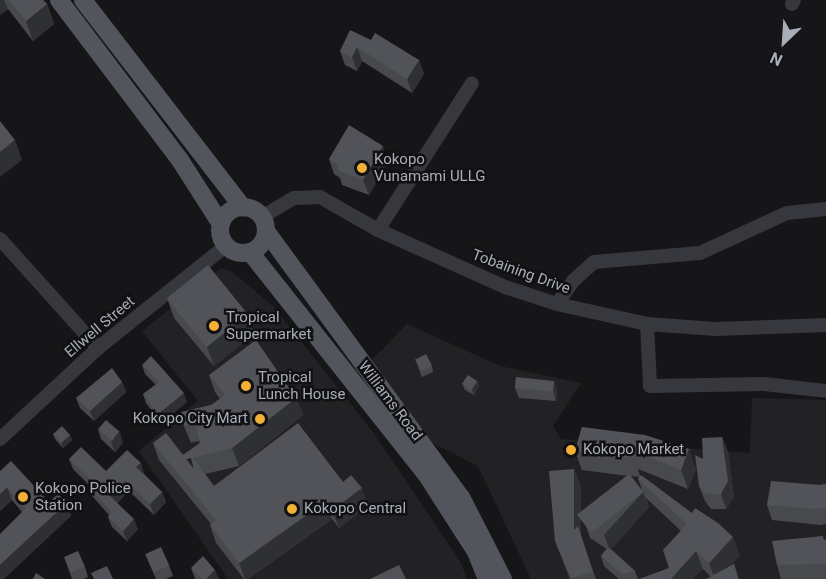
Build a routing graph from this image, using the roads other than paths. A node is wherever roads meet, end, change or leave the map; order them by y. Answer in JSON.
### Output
{"nodes":[{"id":1,"x":59,"y":0,"type":"edge"},
{"id":2,"x":83,"y":0,"type":"edge"},
{"id":3,"x":472,"y":83,"type":"dead end"},
{"id":4,"x":243,"y":208,"type":"junction"},
{"id":5,"x":826,"y":209,"type":"edge"},
{"id":6,"x":221,"y":224,"type":"junction"},
{"id":7,"x":264,"y":224,"type":"junction"},
{"id":8,"x":378,"y":230,"type":"junction"},
{"id":9,"x":0,"y":239,"type":"edge"},
{"id":10,"x":226,"y":246,"type":"junction"},
{"id":11,"x":250,"y":252,"type":"junction"},
{"id":12,"x":557,"y":304,"type":"junction"},
{"id":13,"x":647,"y":324,"type":"junction"},
{"id":14,"x":826,"y":326,"type":"edge"},
{"id":15,"x":98,"y":348,"type":"junction"},
{"id":16,"x":826,"y":391,"type":"edge"},
{"id":17,"x":0,"y":439,"type":"edge"},
{"id":18,"x":487,"y":579,"type":"edge"},
{"id":19,"x":503,"y":579,"type":"edge"}],
"edges":[{"from":1,"to":6,"type":"main road"},
{"from":2,"to":4,"type":"main road","name":"Williams Road"},
{"from":3,"to":8,"type":"street"},
{"from":4,"to":6,"type":"main road"},
{"from":4,"to":7,"type":"main road","name":"Williams Road"},
{"from":5,"to":12,"type":"street"},
{"from":6,"to":10,"type":"main road"},
{"from":7,"to":8,"type":"street","name":"Tobaining Drive"},
{"from":7,"to":11,"type":"main road"},
{"from":7,"to":19,"type":"main road","name":"Williams Road"},
{"from":8,"to":12,"type":"street","name":"Tobaining Drive"},
{"from":9,"to":15,"type":"street"},
{"from":10,"to":11,"type":"main road"},
{"from":10,"to":15,"type":"street","name":"Ellwell Street"},
{"from":11,"to":18,"type":"main road","name":"Williams Road"},
{"from":12,"to":13,"type":"street","name":"Tobaining Drive"},
{"from":13,"to":14,"type":"street","name":"Tobaining Drive"},
{"from":13,"to":16,"type":"street"},
{"from":15,"to":17,"type":"street","name":"Ellwell Street"}]}
